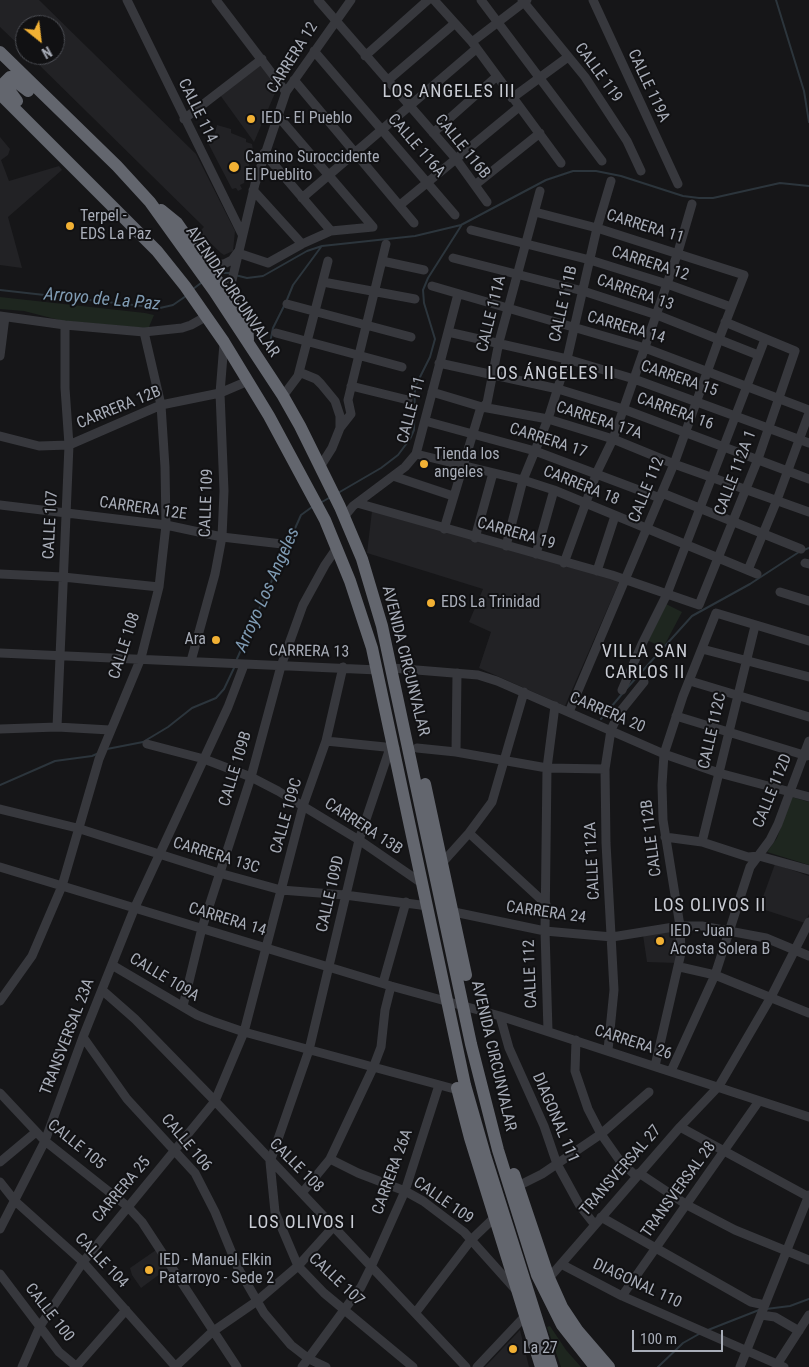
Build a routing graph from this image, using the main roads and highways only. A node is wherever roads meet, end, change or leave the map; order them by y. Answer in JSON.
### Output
{"nodes":[{"id":1,"x":0,"y":52,"type":"edge"},
{"id":2,"x":0,"y":62,"type":"edge"},
{"id":3,"x":0,"y":78,"type":"edge"},
{"id":4,"x":0,"y":94,"type":"edge"},
{"id":5,"x":88,"y":138,"type":"junction"},
{"id":6,"x":66,"y":160,"type":"junction"},
{"id":7,"x":150,"y":202,"type":"junction"},
{"id":8,"x":206,"y":272,"type":"junction"},
{"id":9,"x":222,"y":287,"type":"junction"},
{"id":10,"x":248,"y":343,"type":"junction"},
{"id":11,"x":404,"y":721,"type":"junction"},
{"id":12,"x":446,"y":1000,"type":"junction"},
{"id":13,"x":468,"y":1007,"type":"junction"},
{"id":14,"x":592,"y":1365,"type":"edge"},
{"id":15,"x":541,"y":1367,"type":"edge"},
{"id":16,"x":552,"y":1367,"type":"edge"},
{"id":17,"x":609,"y":1367,"type":"edge"}],
"edges":[{"from":1,"to":5,"type":"highway","name":"AVENIDA CIRCUNVALAR"},
{"from":2,"to":3,"type":"highway"},
{"from":4,"to":6,"type":"highway","name":"AVENIDA CIRCUNVALAR"},
{"from":5,"to":6,"type":"highway"},
{"from":5,"to":7,"type":"highway","name":"AVENIDA CIRCUNVALAR"},
{"from":6,"to":12,"type":"highway","name":"AVENIDA CIRCUNVALAR"},
{"from":7,"to":8,"type":"highway","name":"AVENIDA CIRCUNVALAR"},
{"from":7,"to":8,"type":"highway"},
{"from":8,"to":9,"type":"highway","name":"AVENIDA CIRCUNVALAR"},
{"from":9,"to":10,"type":"highway","name":"AVENIDA CIRCUNVALAR"},
{"from":9,"to":10,"type":"highway"},
{"from":10,"to":11,"type":"highway","name":"AVENIDA CIRCUNVALAR"},
{"from":11,"to":13,"type":"highway","name":"AVENIDA CIRCUNVALAR"},
{"from":11,"to":13,"type":"highway"},
{"from":12,"to":15,"type":"highway"},
{"from":12,"to":16,"type":"highway","name":"AVENIDA CIRCUNVALAR"},
{"from":13,"to":14,"type":"highway","name":"AVENIDA CIRCUNVALAR"},
{"from":13,"to":17,"type":"highway"}]}
